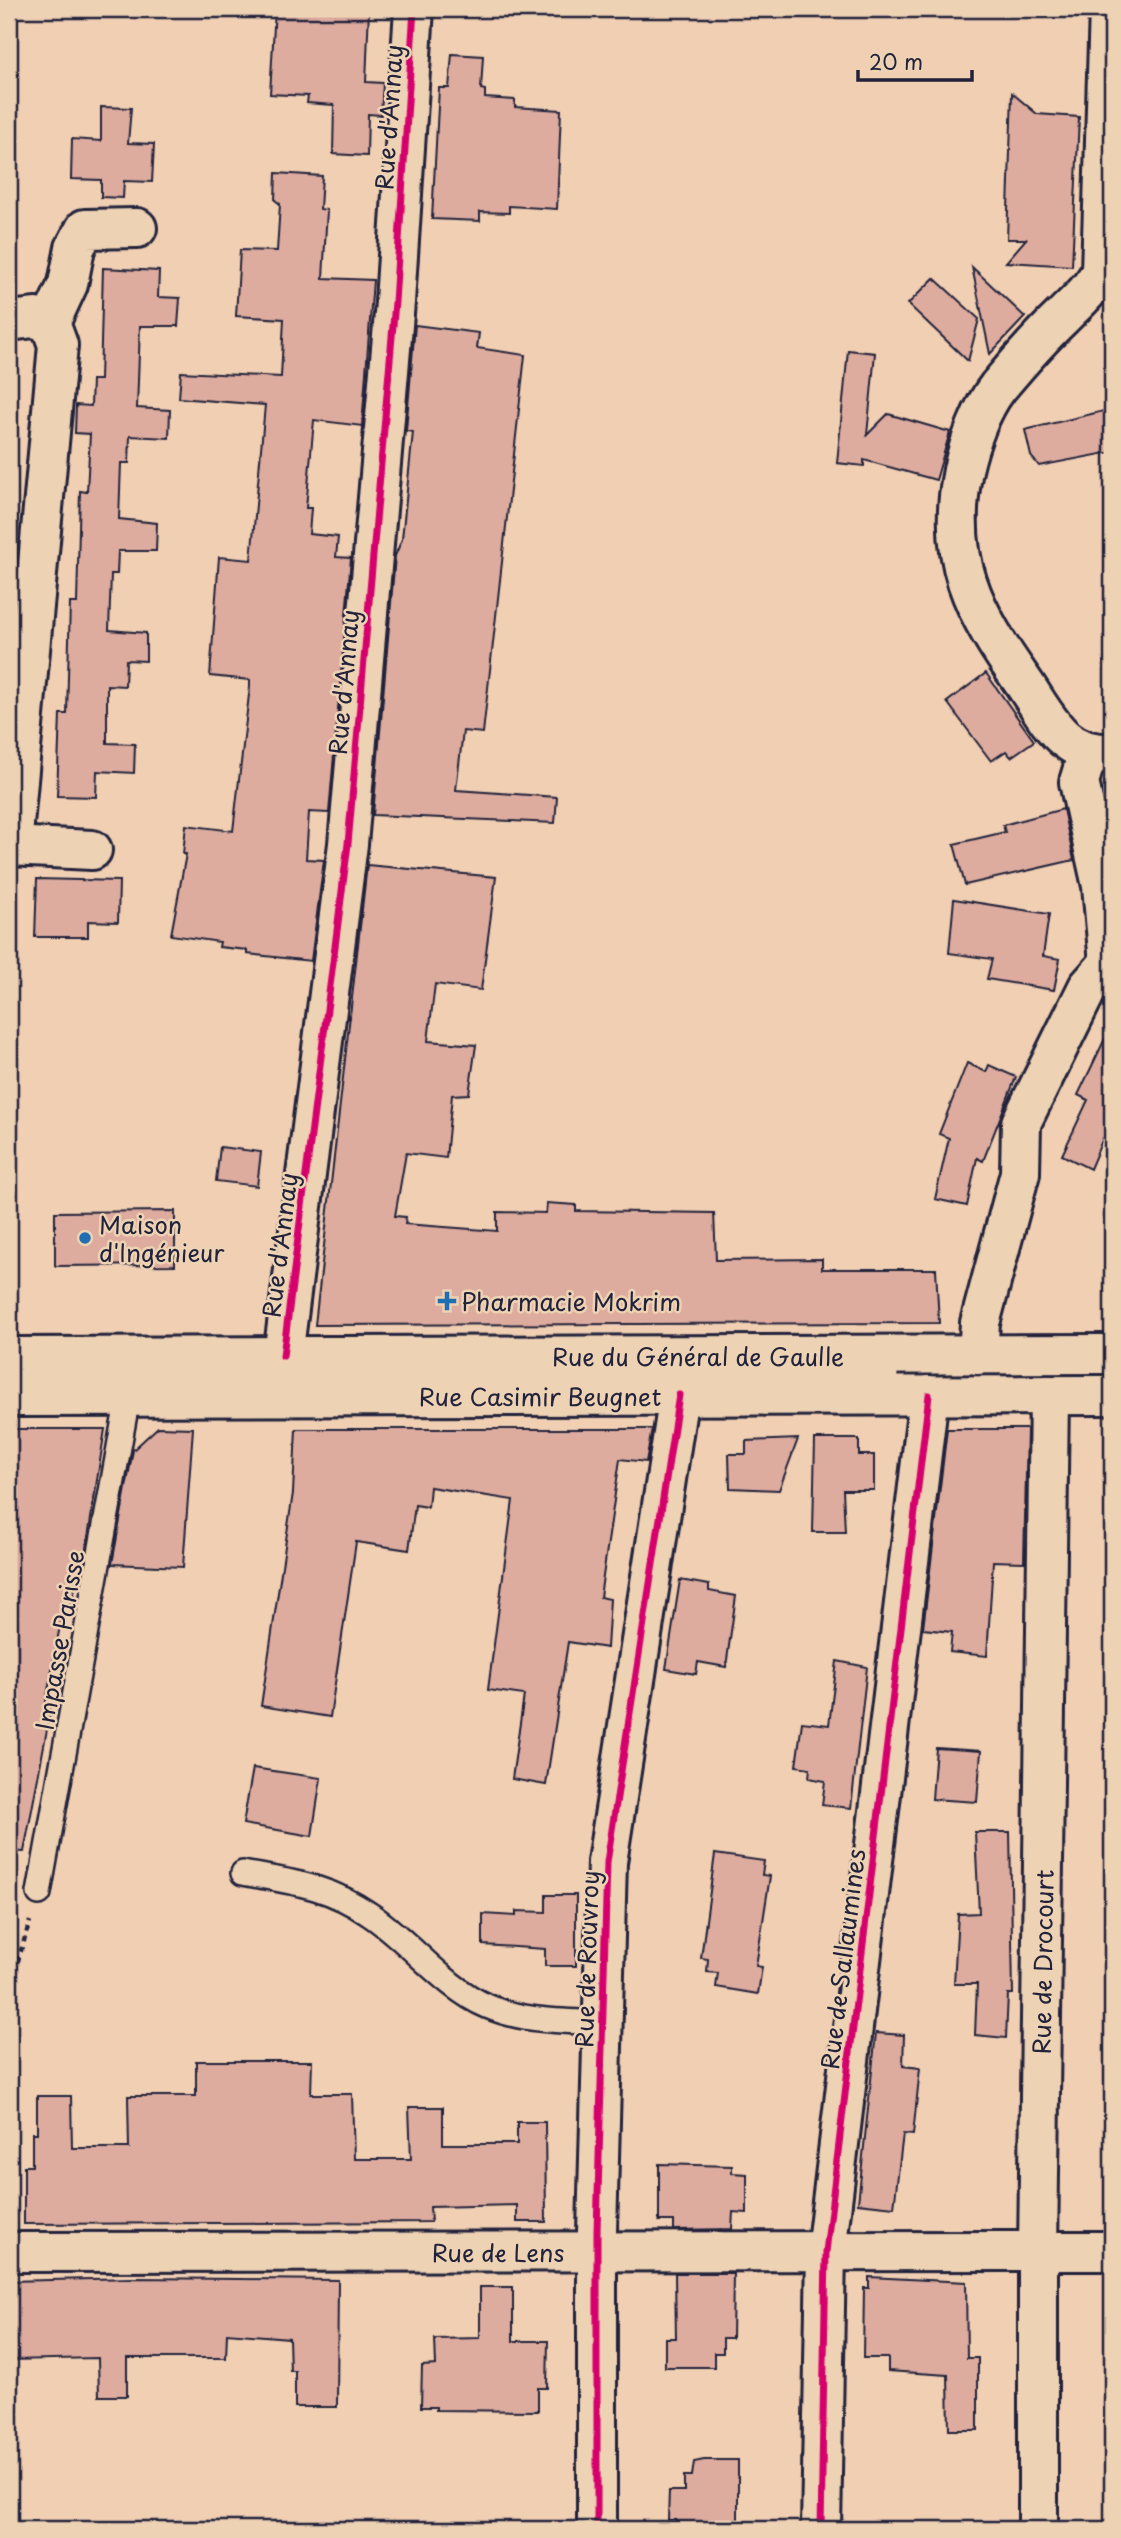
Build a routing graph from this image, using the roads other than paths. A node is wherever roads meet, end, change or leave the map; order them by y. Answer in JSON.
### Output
{"nodes":[{"id":1,"x":414,"y":9,"type":"edge"},
{"id":2,"x":1109,"y":9,"type":"edge"},
{"id":3,"x":137,"y":228,"type":"dead end"},
{"id":4,"x":1106,"y":274,"type":"edge"},
{"id":5,"x":9,"y":321,"type":"edge"},
{"id":6,"x":50,"y":323,"type":"junction"},
{"id":7,"x":1100,"y":753,"type":"edge"},
{"id":8,"x":13,"y":764,"type":"edge"},
{"id":9,"x":11,"y":846,"type":"edge"},
{"id":10,"x":92,"y":850,"type":"dead end"},
{"id":11,"x":1110,"y":963,"type":"edge"},
{"id":12,"x":1112,"y":1354,"type":"edge"},
{"id":13,"x":978,"y":1355,"type":"junction"},
{"id":14,"x":283,"y":1356,"type":"junction"},
{"id":15,"x":9,"y":1357,"type":"edge"},
{"id":16,"x":9,"y":1378,"type":"edge"},
{"id":17,"x":679,"y":1395,"type":"junction"},
{"id":18,"x":929,"y":1395,"type":"junction"},
{"id":19,"x":1049,"y":1395,"type":"junction"},
{"id":20,"x":1112,"y":1395,"type":"edge"},
{"id":21,"x":9,"y":1396,"type":"edge"},
{"id":22,"x":128,"y":1396,"type":"junction"},
{"id":23,"x":243,"y":1873,"type":"dead end"},
{"id":24,"x":38,"y":1894,"type":"road end"},
{"id":25,"x":603,"y":2023,"type":"junction"},
{"id":26,"x":1038,"y":2251,"type":"junction"},
{"id":27,"x":1112,"y":2251,"type":"edge"},
{"id":28,"x":9,"y":2252,"type":"edge"},
{"id":29,"x":597,"y":2252,"type":"junction"},
{"id":30,"x":826,"y":2252,"type":"junction"},
{"id":31,"x":597,"y":2529,"type":"edge"},
{"id":32,"x":821,"y":2529,"type":"edge"},
{"id":33,"x":1038,"y":2529,"type":"edge"}],
"edges":[{"from":1,"to":14,"type":"street","name":"Rue d'Annay"},
{"from":2,"to":4,"type":"street"},
{"from":3,"to":6,"type":"street"},
{"from":4,"to":7,"type":"street"},
{"from":5,"to":6,"type":"street"},
{"from":6,"to":8,"type":"street"},
{"from":7,"to":11,"type":"street"},
{"from":8,"to":9,"type":"street"},
{"from":9,"to":10,"type":"street"},
{"from":11,"to":13,"type":"street"},
{"from":12,"to":13,"type":"street","name":"Rue du Général de Gaulle"},
{"from":13,"to":14,"type":"street","name":"Rue du Général de Gaulle"},
{"from":13,"to":16,"type":"lane"},
{"from":14,"to":15,"type":"street"},
{"from":17,"to":18,"type":"street","name":"Rue Casimir Beugnet"},
{"from":17,"to":22,"type":"street","name":"Rue Casimir Beugnet"},
{"from":17,"to":25,"type":"street","name":"Rue de Rouvroy"},
{"from":18,"to":19,"type":"street","name":"Rue Casimir Beugnet"},
{"from":18,"to":30,"type":"street","name":"Rue de Sallaumines"},
{"from":19,"to":20,"type":"street","name":"Rue Casimir Beugnet"},
{"from":19,"to":26,"type":"street","name":"Rue de Drocourt"},
{"from":21,"to":22,"type":"street","name":"Rue Casimir Beugnet"},
{"from":22,"to":24,"type":"lane","name":"Impasse Parisse"},
{"from":23,"to":25,"type":"lane"},
{"from":25,"to":29,"type":"street","name":"Rue de Rouvroy"},
{"from":26,"to":27,"type":"street","name":"Rue de Lens"},
{"from":26,"to":30,"type":"street","name":"Rue de Lens"},
{"from":26,"to":33,"type":"street","name":"Rue de Drocourt"},
{"from":28,"to":29,"type":"street","name":"Rue de Lens"},
{"from":29,"to":30,"type":"street","name":"Rue de Lens"},
{"from":29,"to":31,"type":"street","name":"Rue de Rouvroy"},
{"from":30,"to":32,"type":"street","name":"Rue de Sallaumines"}]}
